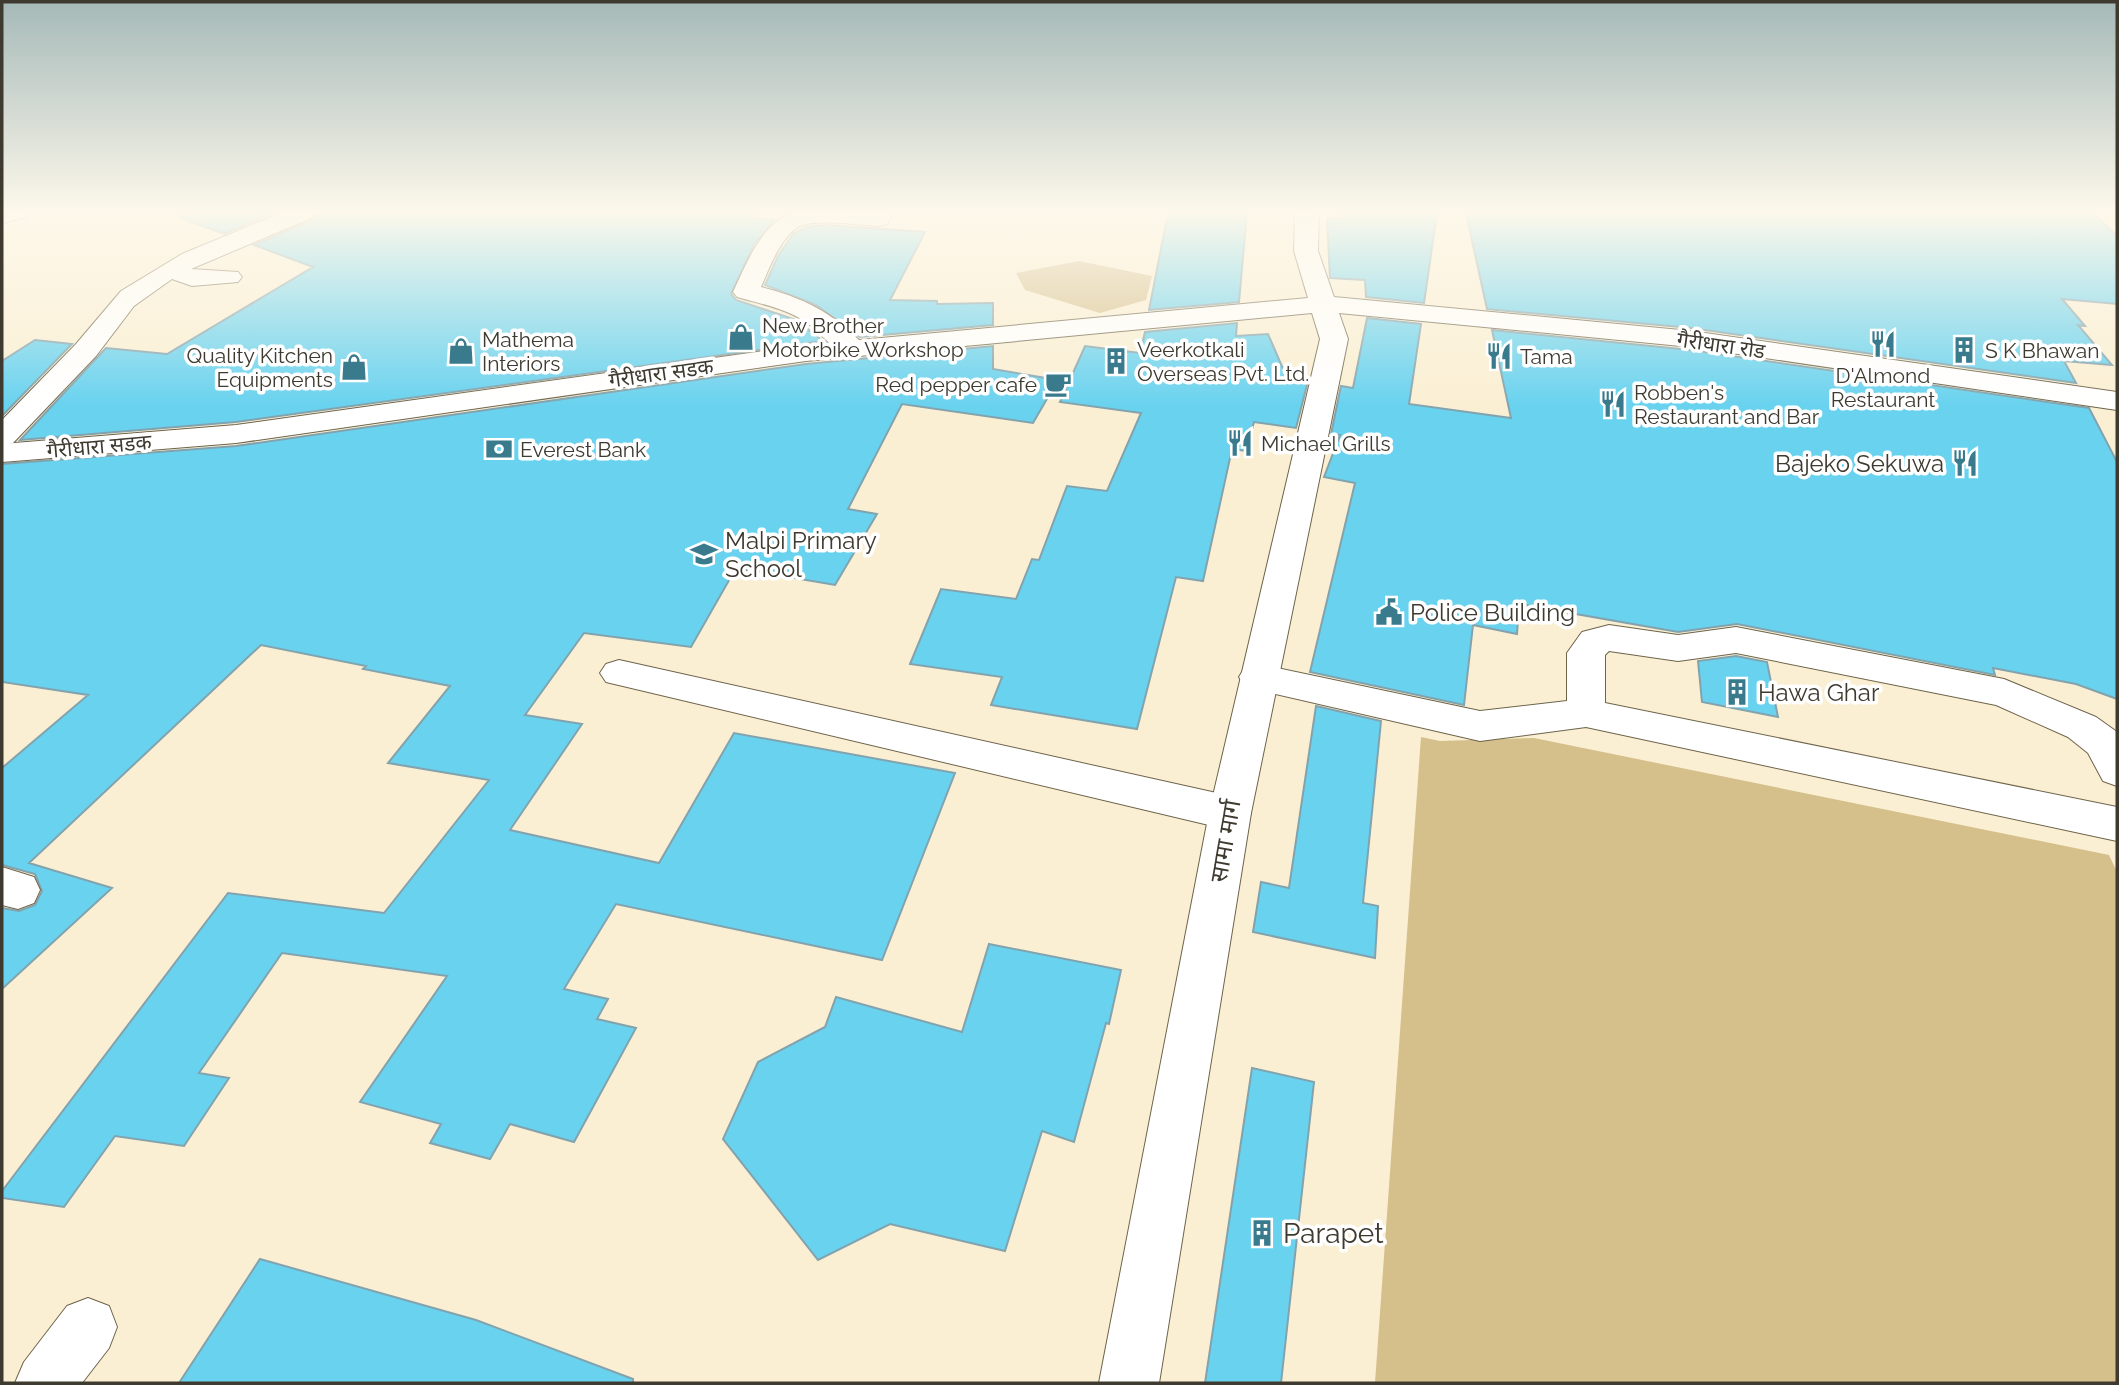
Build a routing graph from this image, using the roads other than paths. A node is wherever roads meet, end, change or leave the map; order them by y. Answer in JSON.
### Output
{"nodes":[{"id":1,"x":159,"y":278,"type":"edge"},
{"id":2,"x":753,"y":278,"type":"edge"},
{"id":3,"x":1314,"y":278,"type":"edge"},
{"id":4,"x":1322,"y":304,"type":"junction"},
{"id":5,"x":851,"y":348,"type":"junction"},
{"id":6,"x":2117,"y":401,"type":"edge"},
{"id":7,"x":2,"y":437,"type":"edge"},
{"id":8,"x":2,"y":453,"type":"edge"},
{"id":9,"x":619,"y":673,"type":"dead end"},
{"id":10,"x":1258,"y":677,"type":"junction"},
{"id":11,"x":1587,"y":713,"type":"junction"},
{"id":12,"x":2117,"y":770,"type":"edge"},
{"id":13,"x":1230,"y":813,"type":"junction"},
{"id":14,"x":2117,"y":824,"type":"edge"},
{"id":15,"x":88,"y":1326,"type":"dead end"},
{"id":16,"x":45,"y":1383,"type":"edge"},
{"id":17,"x":1129,"y":1383,"type":"edge"}],
"edges":[{"from":1,"to":7,"type":"main road"},
{"from":2,"to":5,"type":"main road"},
{"from":3,"to":4,"type":"main road","name":"सामा मार्ग"},
{"from":4,"to":5,"type":"main road","name":"गैरीधारा सडक"},
{"from":4,"to":6,"type":"main road","name":"गैरीधारा रोड"},
{"from":4,"to":10,"type":"main road","name":"सामा मार्ग"},
{"from":5,"to":8,"type":"main road","name":"गैरीधारा सडक"},
{"from":9,"to":13,"type":"main road"},
{"from":10,"to":11,"type":"main road"},
{"from":10,"to":13,"type":"main road","name":"सामा मार्ग"},
{"from":11,"to":12,"type":"main road"},
{"from":11,"to":14,"type":"main road"},
{"from":13,"to":17,"type":"main road","name":"सामा मार्ग"},
{"from":15,"to":16,"type":"main road"}]}
